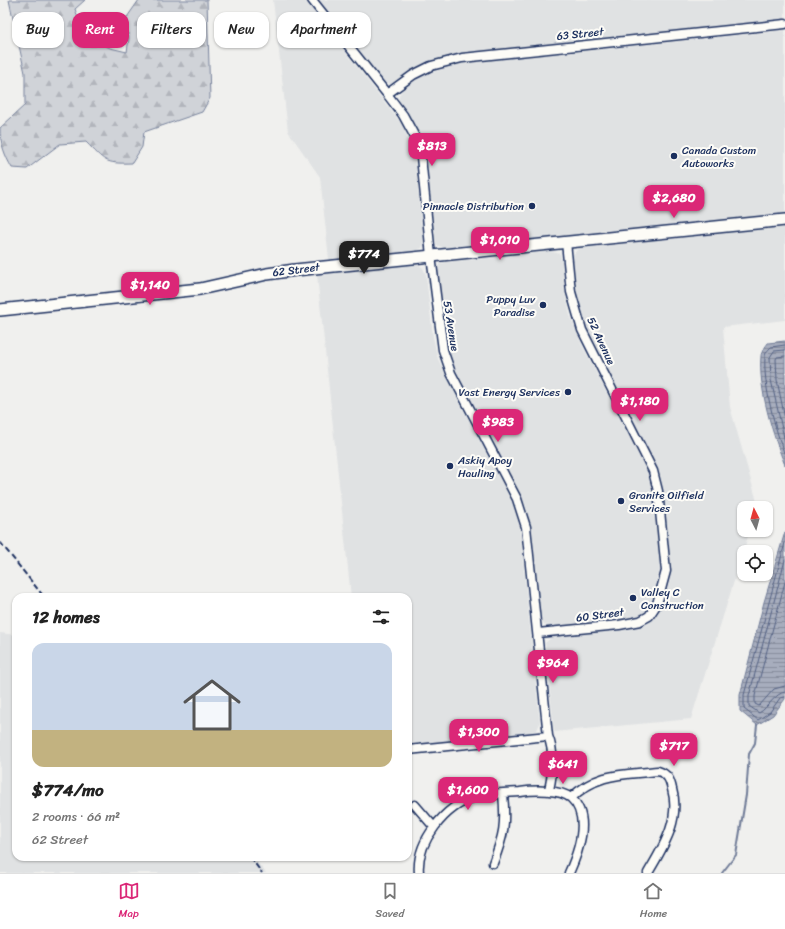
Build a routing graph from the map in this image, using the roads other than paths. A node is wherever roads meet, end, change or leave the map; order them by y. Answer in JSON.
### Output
{"nodes":[{"id":1,"x":312,"y":0,"type":"edge"},
{"id":2,"x":785,"y":24,"type":"edge"},
{"id":3,"x":387,"y":94,"type":"junction"},
{"id":4,"x":785,"y":220,"type":"edge"},
{"id":5,"x":566,"y":242,"type":"junction"},
{"id":6,"x":431,"y":256,"type":"junction"},
{"id":7,"x":0,"y":310,"type":"edge"},
{"id":8,"x":657,"y":604,"type":"joint"},
{"id":9,"x":538,"y":633,"type":"junction"},
{"id":10,"x":548,"y":736,"type":"junction"},
{"id":11,"x":412,"y":750,"type":"edge"},
{"id":12,"x":549,"y":790,"type":"junction"},
{"id":13,"x":503,"y":794,"type":"junction"},
{"id":14,"x":571,"y":798,"type":"junction"},
{"id":15,"x":415,"y":806,"type":"dead end"},
{"id":16,"x":434,"y":827,"type":"junction"},
{"id":17,"x":493,"y":863,"type":"dead end"},
{"id":18,"x":419,"y":873,"type":"edge"},
{"id":19,"x":569,"y":873,"type":"edge"},
{"id":20,"x":648,"y":873,"type":"edge"}],
"edges":[{"from":1,"to":3,"type":"street","name":"53 Avenue"},
{"from":2,"to":3,"type":"street","name":"63 Street"},
{"from":3,"to":6,"type":"street","name":"53 Avenue"},
{"from":4,"to":5,"type":"main road","name":"62 Street"},
{"from":5,"to":6,"type":"main road","name":"62 Street"},
{"from":5,"to":8,"type":"street","name":"52 Avenue"},
{"from":6,"to":7,"type":"main road","name":"62 Street"},
{"from":6,"to":9,"type":"street","name":"53 Avenue"},
{"from":8,"to":9,"type":"street","name":"60 Street"},
{"from":9,"to":10,"type":"street","name":"53 Avenue"},
{"from":10,"to":11,"type":"street"},
{"from":10,"to":12,"type":"street","name":"53 Avenue"},
{"from":12,"to":13,"type":"street"},
{"from":12,"to":14,"type":"street"},
{"from":13,"to":16,"type":"street"},
{"from":13,"to":17,"type":"street"},
{"from":14,"to":19,"type":"street"},
{"from":14,"to":20,"type":"street"},
{"from":15,"to":16,"type":"street"},
{"from":16,"to":18,"type":"street"}]}
